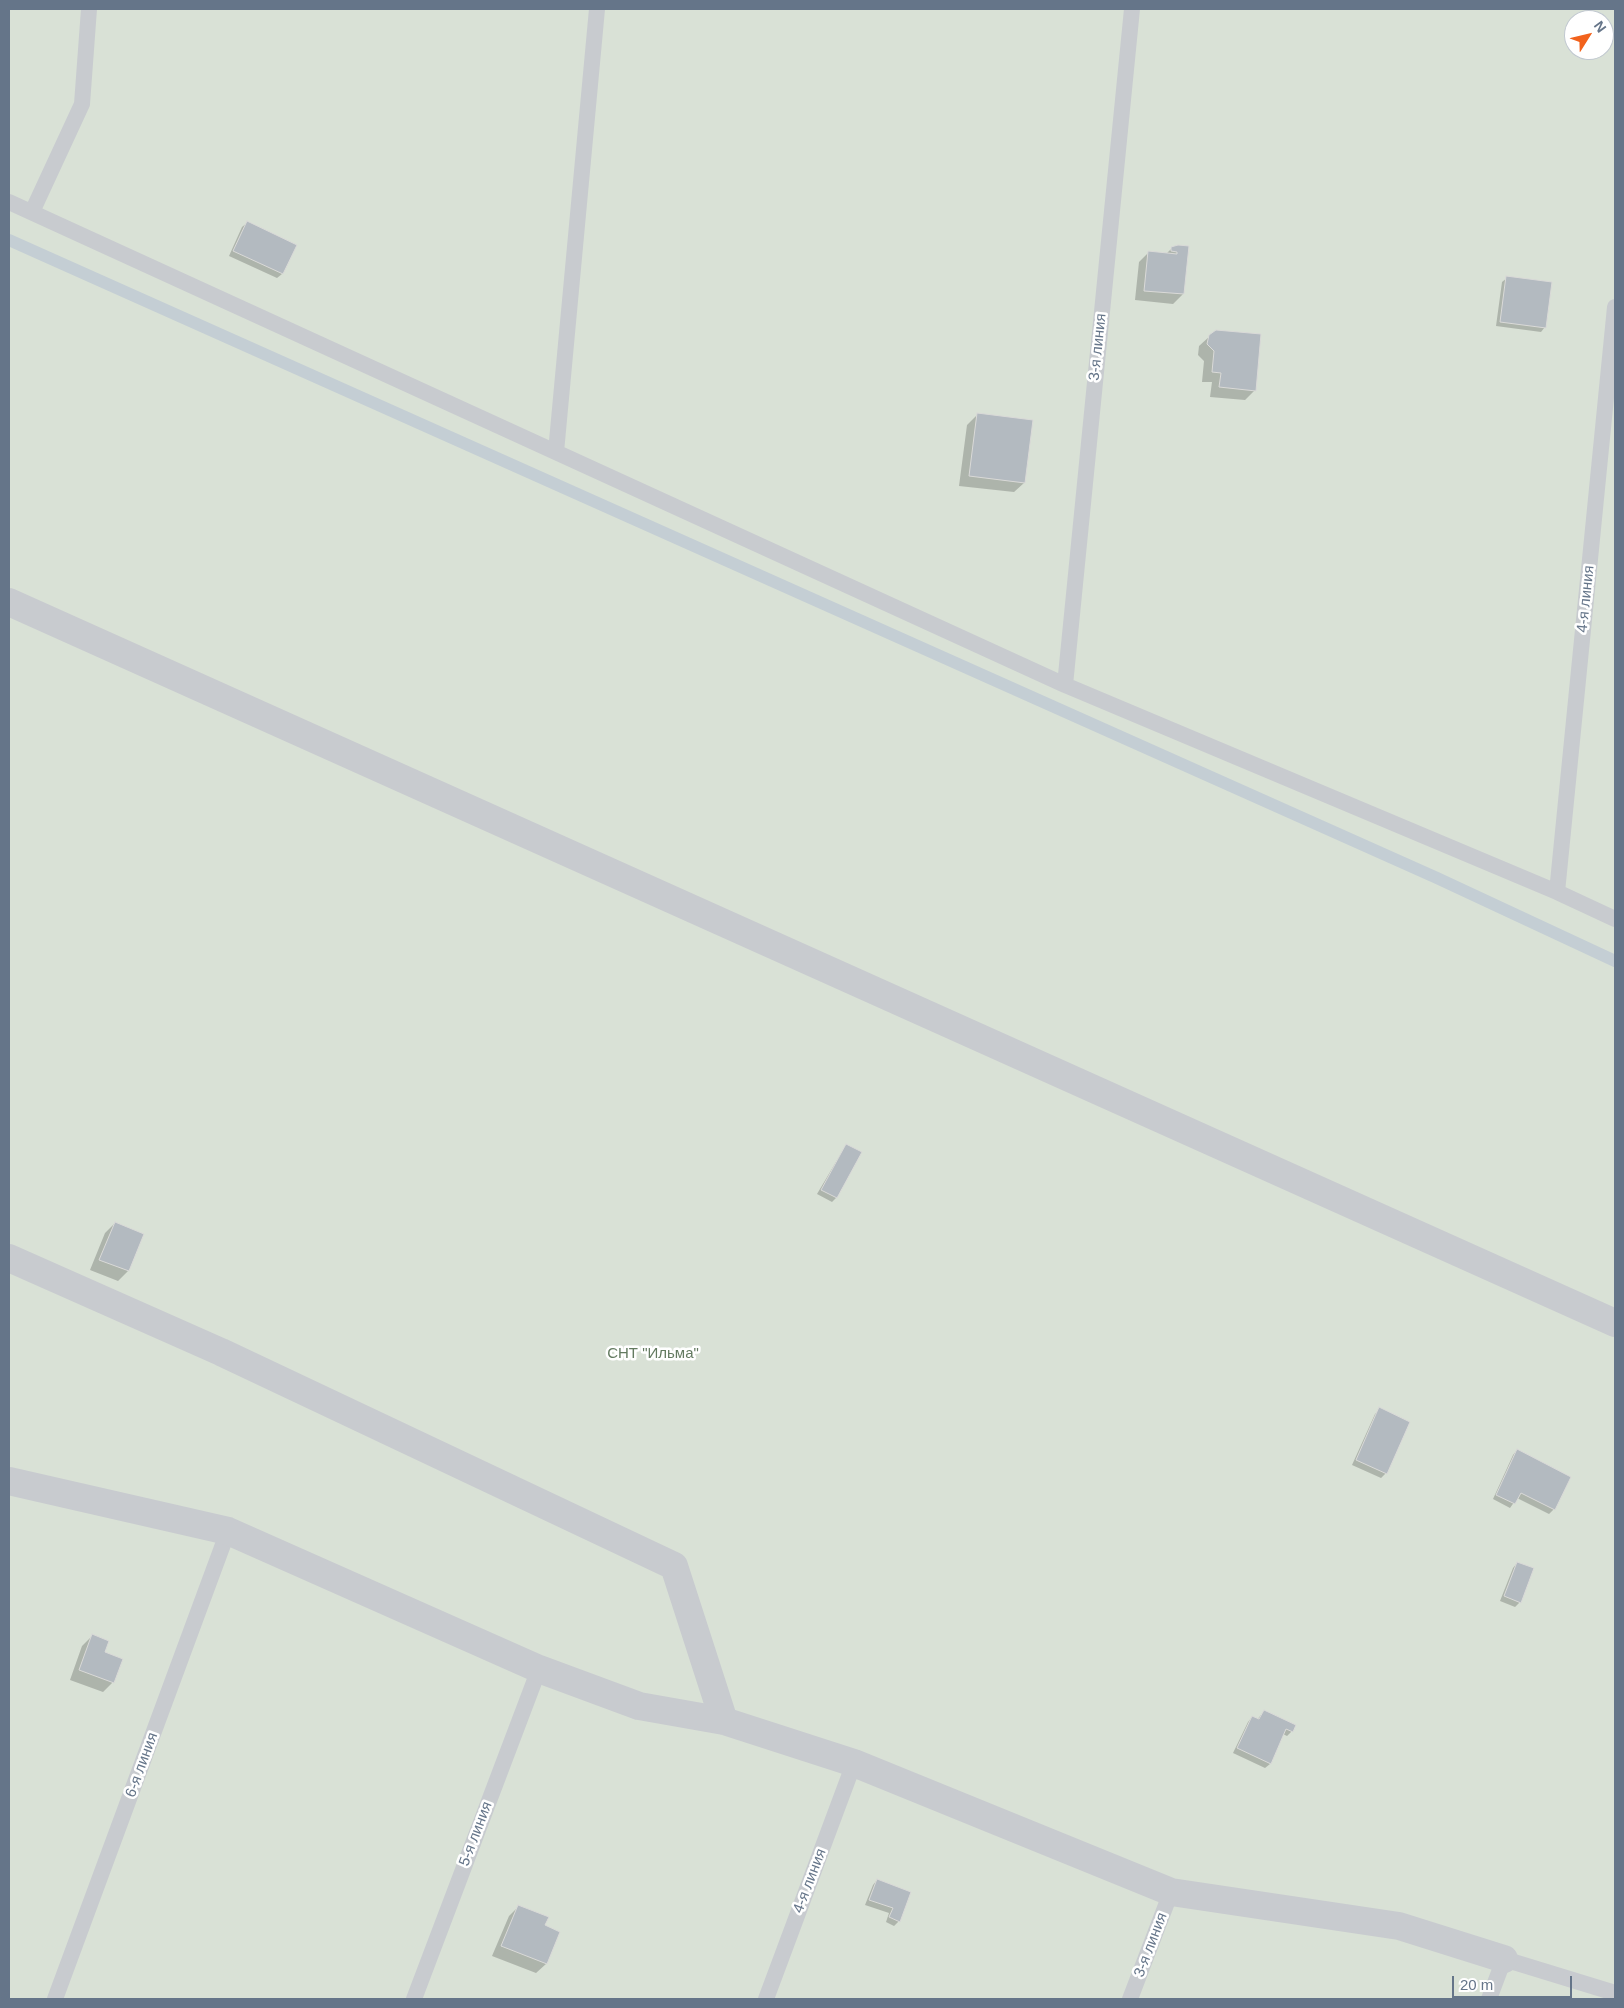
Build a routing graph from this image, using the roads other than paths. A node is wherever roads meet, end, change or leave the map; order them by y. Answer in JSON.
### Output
{"nodes":[{"id":1,"x":89,"y":9,"type":"edge"},
{"id":2,"x":597,"y":9,"type":"edge"},
{"id":3,"x":1132,"y":9,"type":"edge"},
{"id":4,"x":9,"y":202,"type":"edge"},
{"id":5,"x":32,"y":212,"type":"junction"},
{"id":6,"x":1615,"y":307,"type":"edge"},
{"id":7,"x":556,"y":452,"type":"junction"},
{"id":8,"x":9,"y":602,"type":"edge"},
{"id":9,"x":1065,"y":685,"type":"junction"},
{"id":10,"x":1557,"y":892,"type":"junction"},
{"id":11,"x":1615,"y":918,"type":"edge"},
{"id":12,"x":9,"y":1258,"type":"edge"},
{"id":13,"x":1615,"y":1323,"type":"edge"},
{"id":14,"x":9,"y":1481,"type":"edge"},
{"id":15,"x":228,"y":1531,"type":"junction"},
{"id":16,"x":539,"y":1669,"type":"junction"},
{"id":17,"x":724,"y":1721,"type":"junction"},
{"id":18,"x":854,"y":1763,"type":"junction"},
{"id":19,"x":1171,"y":1892,"type":"junction"},
{"id":20,"x":1504,"y":1958,"type":"junction"},
{"id":21,"x":1615,"y":1993,"type":"edge"},
{"id":22,"x":55,"y":1999,"type":"edge"},
{"id":23,"x":414,"y":1999,"type":"edge"},
{"id":24,"x":766,"y":1999,"type":"edge"},
{"id":25,"x":1130,"y":1999,"type":"edge"},
{"id":26,"x":1489,"y":1999,"type":"edge"}],
"edges":[{"from":1,"to":5,"type":"lane"},
{"from":2,"to":7,"type":"lane"},
{"from":3,"to":9,"type":"lane","name":"3-я линия"},
{"from":4,"to":5,"type":"lane"},
{"from":5,"to":7,"type":"lane"},
{"from":6,"to":10,"type":"lane","name":"4-я линия"},
{"from":7,"to":9,"type":"lane"},
{"from":8,"to":13,"type":"street"},
{"from":9,"to":10,"type":"lane"},
{"from":10,"to":11,"type":"lane"},
{"from":12,"to":17,"type":"street"},
{"from":14,"to":15,"type":"street"},
{"from":15,"to":16,"type":"street"},
{"from":15,"to":22,"type":"lane","name":"6-я линия"},
{"from":16,"to":17,"type":"street"},
{"from":16,"to":23,"type":"lane","name":"5-я линия"},
{"from":17,"to":18,"type":"street"},
{"from":18,"to":19,"type":"street"},
{"from":18,"to":24,"type":"lane","name":"4-я линия"},
{"from":19,"to":20,"type":"street"},
{"from":19,"to":25,"type":"lane","name":"3-я линия"},
{"from":20,"to":21,"type":"lane"},
{"from":20,"to":26,"type":"lane"}]}
